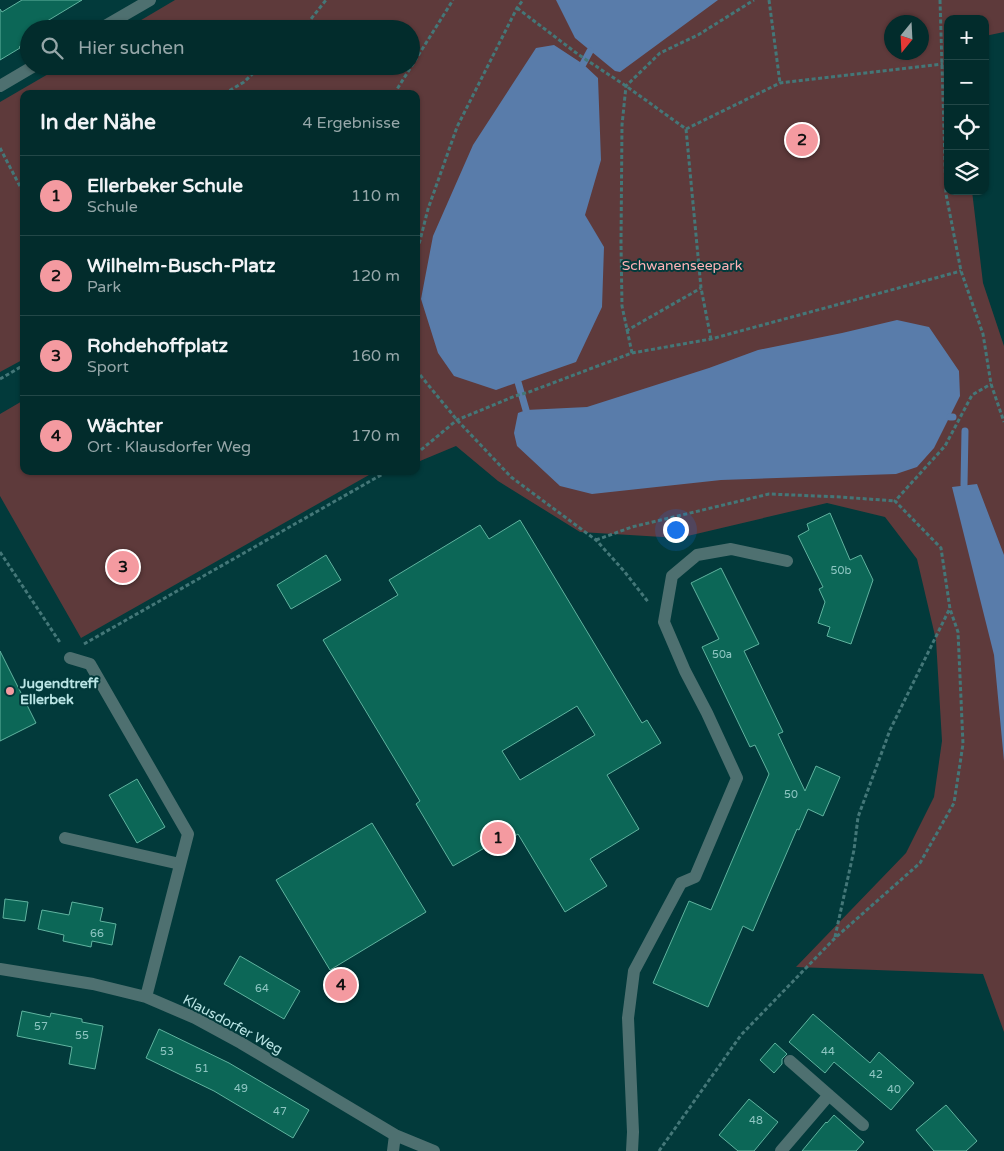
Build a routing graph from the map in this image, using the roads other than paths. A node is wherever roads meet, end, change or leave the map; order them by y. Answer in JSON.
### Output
{"nodes":[{"id":1,"x":150,"y":0,"type":"edge"},
{"id":2,"x":116,"y":20,"type":"edge"},
{"id":3,"x":20,"y":74,"type":"edge"},
{"id":4,"x":0,"y":86,"type":"edge"},
{"id":5,"x":787,"y":561,"type":"dead end"},
{"id":6,"x":70,"y":658,"type":"road end"},
{"id":7,"x":65,"y":838,"type":"dead end"},
{"id":8,"x":180,"y":864,"type":"junction"},
{"id":9,"x":0,"y":969,"type":"edge"},
{"id":10,"x":146,"y":998,"type":"junction"},
{"id":11,"x":790,"y":1061,"type":"dead end"},
{"id":12,"x":829,"y":1095,"type":"junction"},
{"id":13,"x":863,"y":1125,"type":"dead end"},
{"id":14,"x":395,"y":1135,"type":"junction"},
{"id":15,"x":393,"y":1151,"type":"edge"},
{"id":16,"x":434,"y":1151,"type":"edge"},
{"id":17,"x":632,"y":1151,"type":"edge"},
{"id":18,"x":781,"y":1151,"type":"edge"}],
"edges":[{"from":1,"to":2,"type":"street"},
{"from":3,"to":4,"type":"street"},
{"from":5,"to":17,"type":"street"},
{"from":6,"to":8,"type":"street"},
{"from":7,"to":8,"type":"street"},
{"from":8,"to":10,"type":"street"},
{"from":9,"to":10,"type":"street","name":"Klausdorfer Weg"},
{"from":10,"to":14,"type":"street","name":"Klausdorfer Weg"},
{"from":11,"to":12,"type":"street"},
{"from":12,"to":13,"type":"street"},
{"from":12,"to":18,"type":"street"},
{"from":14,"to":15,"type":"street"},
{"from":14,"to":16,"type":"street","name":"Klausdorfer Weg"}]}
